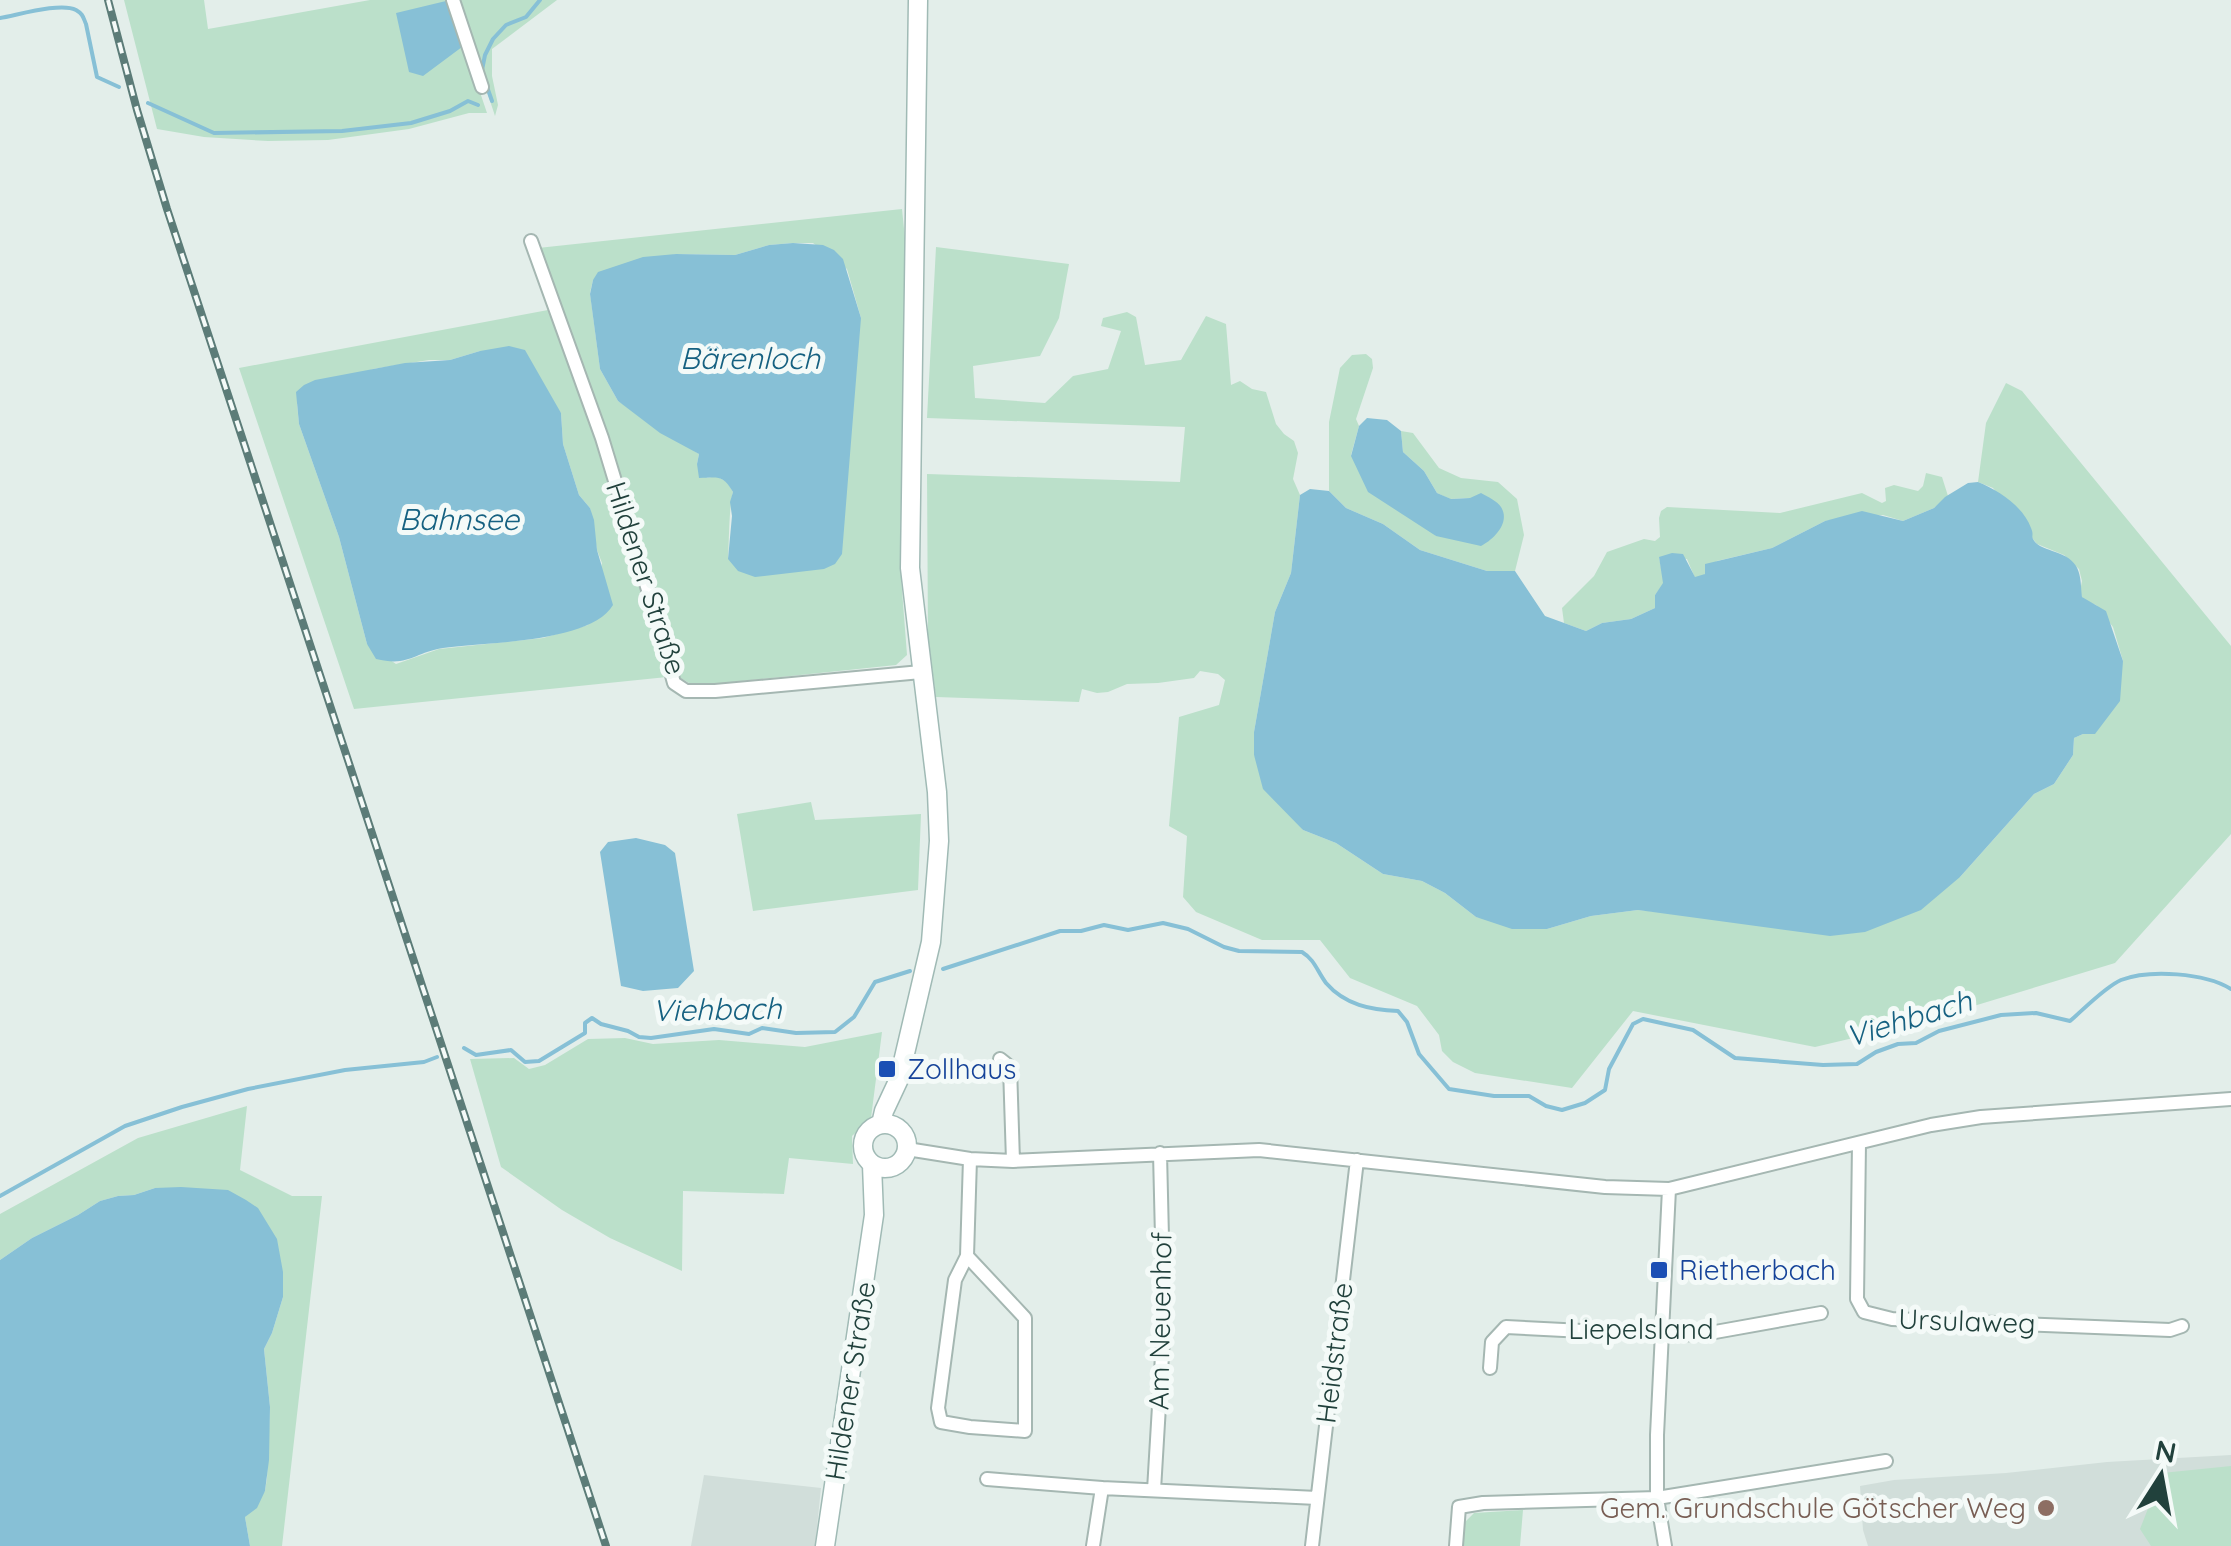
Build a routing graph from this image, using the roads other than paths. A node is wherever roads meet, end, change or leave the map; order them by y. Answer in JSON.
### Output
{"nodes":[{"id":1,"x":453,"y":0,"type":"edge"},
{"id":2,"x":918,"y":0,"type":"edge"},
{"id":3,"x":482,"y":87,"type":"dead end"},
{"id":4,"x":531,"y":241,"type":"dead end"},
{"id":5,"x":921,"y":672,"type":"junction"},
{"id":6,"x":1000,"y":1060,"type":"dead end"},
{"id":7,"x":2231,"y":1099,"type":"edge"},
{"id":8,"x":889,"y":1126,"type":"junction"},
{"id":9,"x":1859,"y":1143,"type":"junction"},
{"id":10,"x":907,"y":1149,"type":"junction"},
{"id":11,"x":1160,"y":1153,"type":"junction"},
{"id":12,"x":970,"y":1159,"type":"junction"},
{"id":13,"x":1357,"y":1160,"type":"junction"},
{"id":14,"x":1013,"y":1161,"type":"junction"},
{"id":15,"x":881,"y":1167,"type":"junction"},
{"id":16,"x":1669,"y":1188,"type":"junction"},
{"id":17,"x":967,"y":1256,"type":"junction"},
{"id":18,"x":1821,"y":1313,"type":"dead end"},
{"id":19,"x":2182,"y":1326,"type":"dead end"},
{"id":20,"x":1662,"y":1335,"type":"junction"},
{"id":21,"x":1490,"y":1368,"type":"dead end"},
{"id":22,"x":1886,"y":1461,"type":"dead end"},
{"id":23,"x":987,"y":1478,"type":"dead end"},
{"id":24,"x":1102,"y":1488,"type":"junction"},
{"id":25,"x":1154,"y":1490,"type":"junction"},
{"id":26,"x":1317,"y":1498,"type":"junction"},
{"id":27,"x":1656,"y":1498,"type":"junction"},
{"id":28,"x":825,"y":1546,"type":"edge"},
{"id":29,"x":1094,"y":1546,"type":"edge"},
{"id":30,"x":1312,"y":1546,"type":"edge"},
{"id":31,"x":1456,"y":1546,"type":"edge"},
{"id":32,"x":1666,"y":1546,"type":"edge"}],
"edges":[{"from":1,"to":3,"type":"street"},
{"from":2,"to":5,"type":"main road"},
{"from":4,"to":5,"type":"street","name":"Hildener Straße"},
{"from":5,"to":8,"type":"main road"},
{"from":6,"to":14,"type":"street"},
{"from":7,"to":9,"type":"street"},
{"from":8,"to":10,"type":"main road"},
{"from":8,"to":15,"type":"main road"},
{"from":9,"to":16,"type":"street"},
{"from":9,"to":19,"type":"street","name":"Ursulaweg"},
{"from":10,"to":12,"type":"street"},
{"from":10,"to":15,"type":"main road"},
{"from":11,"to":13,"type":"street"},
{"from":11,"to":14,"type":"street"},
{"from":11,"to":25,"type":"street","name":"Am Neuenhof"},
{"from":12,"to":14,"type":"street"},
{"from":12,"to":17,"type":"street"},
{"from":13,"to":16,"type":"street"},
{"from":13,"to":26,"type":"street","name":"Heidstraße"},
{"from":15,"to":28,"type":"main road","name":"Hildener Straße"},
{"from":16,"to":20,"type":"street"},
{"from":17,"to":17,"type":"street"},
{"from":18,"to":20,"type":"street","name":"Liepelsland"},
{"from":20,"to":21,"type":"street","name":"Liepelsland"},
{"from":20,"to":27,"type":"street"},
{"from":22,"to":27,"type":"street"},
{"from":23,"to":24,"type":"street"},
{"from":24,"to":25,"type":"street"},
{"from":24,"to":29,"type":"street"},
{"from":25,"to":26,"type":"street"},
{"from":26,"to":30,"type":"street","name":"Heidstraße"},
{"from":27,"to":31,"type":"street"},
{"from":27,"to":32,"type":"street"}]}
